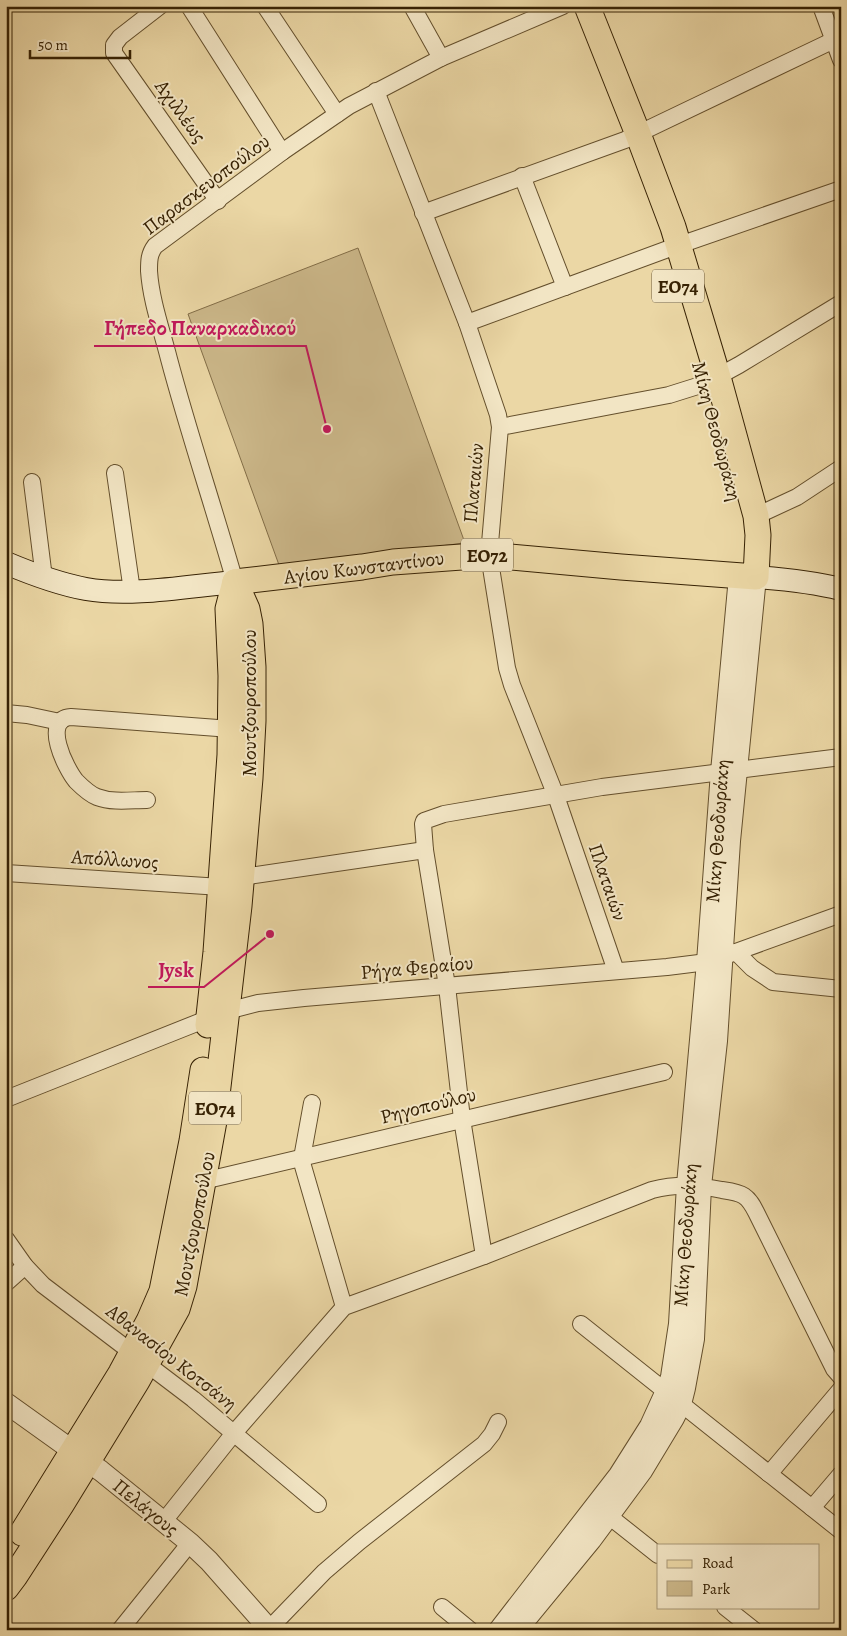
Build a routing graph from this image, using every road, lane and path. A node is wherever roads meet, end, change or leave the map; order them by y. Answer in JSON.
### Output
{"nodes":[{"id":1,"x":160,"y":6,"type":"edge"},
{"id":2,"x":189,"y":6,"type":"edge"},
{"id":3,"x":265,"y":6,"type":"edge"},
{"id":4,"x":412,"y":6,"type":"edge"},
{"id":5,"x":563,"y":6,"type":"edge"},
{"id":6,"x":570,"y":6,"type":"edge"},
{"id":7,"x":587,"y":6,"type":"edge"},
{"id":8,"x":821,"y":6,"type":"edge"},
{"id":9,"x":834,"y":40,"type":"junction"},
{"id":10,"x":441,"y":58,"type":"junction"},
{"id":11,"x":841,"y":60,"type":"edge"},
{"id":12,"x":376,"y":91,"type":"junction"},
{"id":13,"x":337,"y":114,"type":"junction"},
{"id":14,"x":632,"y":137,"type":"junction"},
{"id":15,"x":282,"y":152,"type":"junction"},
{"id":16,"x":522,"y":176,"type":"junction"},
{"id":17,"x":841,"y":188,"type":"edge"},
{"id":18,"x":218,"y":201,"type":"junction"},
{"id":19,"x":423,"y":213,"type":"junction"},
{"id":20,"x":674,"y":247,"type":"junction"},
{"id":21,"x":565,"y":287,"type":"junction"},
{"id":22,"x":841,"y":303,"type":"edge"},
{"id":23,"x":467,"y":323,"type":"junction"},
{"id":24,"x":711,"y":380,"type":"junction"},
{"id":25,"x":500,"y":427,"type":"junction"},
{"id":26,"x":841,"y":468,"type":"edge"},
{"id":27,"x":115,"y":473,"type":"dead end"},
{"id":28,"x":32,"y":482,"type":"dead end"},
{"id":29,"x":756,"y":516,"type":"junction"},
{"id":30,"x":488,"y":555,"type":"junction"},
{"id":31,"x":6,"y":564,"type":"edge"},
{"id":32,"x":747,"y":577,"type":"junction"},
{"id":33,"x":44,"y":578,"type":"junction"},
{"id":34,"x":234,"y":582,"type":"junction"},
{"id":35,"x":841,"y":589,"type":"edge"},
{"id":36,"x":132,"y":592,"type":"junction"},
{"id":37,"x":6,"y":713,"type":"edge"},
{"id":38,"x":60,"y":722,"type":"junction"},
{"id":39,"x":231,"y":729,"type":"junction"},
{"id":40,"x":841,"y":757,"type":"edge"},
{"id":41,"x":729,"y":771,"type":"junction"},
{"id":42,"x":556,"y":796,"type":"junction"},
{"id":43,"x":147,"y":800,"type":"dead end"},
{"id":44,"x":425,"y":850,"type":"junction"},
{"id":45,"x":6,"y":873,"type":"edge"},
{"id":46,"x":231,"y":882,"type":"junction"},
{"id":47,"x":841,"y":914,"type":"edge"},
{"id":48,"x":722,"y":957,"type":"junction"},
{"id":49,"x":616,"y":970,"type":"junction"},
{"id":50,"x":447,"y":986,"type":"junction"},
{"id":51,"x":841,"y":989,"type":"edge"},
{"id":52,"x":218,"y":1015,"type":"junction"},
{"id":53,"x":664,"y":1072,"type":"dead end"},
{"id":54,"x":6,"y":1100,"type":"edge"},
{"id":55,"x":312,"y":1103,"type":"dead end"},
{"id":56,"x":462,"y":1119,"type":"junction"},
{"id":57,"x":302,"y":1158,"type":"junction"},
{"id":58,"x":203,"y":1181,"type":"junction"},
{"id":59,"x":694,"y":1186,"type":"junction"},
{"id":60,"x":6,"y":1239,"type":"edge"},
{"id":61,"x":484,"y":1256,"type":"junction"},
{"id":62,"x":25,"y":1266,"type":"junction"},
{"id":63,"x":6,"y":1283,"type":"edge"},
{"id":64,"x":344,"y":1307,"type":"junction"},
{"id":65,"x":582,"y":1324,"type":"dead end"},
{"id":66,"x":139,"y":1358,"type":"junction"},
{"id":67,"x":841,"y":1377,"type":"edge"},
{"id":68,"x":841,"y":1389,"type":"edge"},
{"id":69,"x":674,"y":1397,"type":"junction"},
{"id":70,"x":6,"y":1403,"type":"edge"},
{"id":71,"x":498,"y":1422,"type":"dead end"},
{"id":72,"x":234,"y":1433,"type":"junction"},
{"id":73,"x":81,"y":1456,"type":"junction"},
{"id":74,"x":769,"y":1474,"type":"junction"},
{"id":75,"x":841,"y":1474,"type":"edge"},
{"id":76,"x":318,"y":1504,"type":"dead end"},
{"id":77,"x":812,"y":1508,"type":"junction"},
{"id":78,"x":602,"y":1511,"type":"junction"},
{"id":79,"x":164,"y":1521,"type":"junction"},
{"id":80,"x":841,"y":1531,"type":"edge"},
{"id":81,"x":190,"y":1543,"type":"junction"},
{"id":82,"x":657,"y":1554,"type":"edge"},
{"id":83,"x":6,"y":1558,"type":"edge"},
{"id":84,"x":6,"y":1588,"type":"edge"},
{"id":85,"x":442,"y":1607,"type":"dead end"},
{"id":86,"x":726,"y":1608,"type":"edge"},
{"id":87,"x":269,"y":1629,"type":"edge"},
{"id":88,"x":120,"y":1630,"type":"edge"},
{"id":89,"x":470,"y":1630,"type":"edge"},
{"id":90,"x":499,"y":1630,"type":"edge"},
{"id":91,"x":516,"y":1630,"type":"edge"},
{"id":92,"x":754,"y":1630,"type":"edge"}],
"edges":[{"from":1,"to":18,"type":"street","name":"Αχιλλέως"},
{"from":2,"to":15,"type":"street"},
{"from":3,"to":13,"type":"street"},
{"from":4,"to":10,"type":"street"},
{"from":5,"to":10,"type":"street","name":"Παρασκευοπούλου"},
{"from":6,"to":14,"type":"main road","name":"Μίκη Θεοδωράκη","number":"ΕΟ74"},
{"from":7,"to":14,"type":"main road","name":"Μίκη Θεοδωράκη","number":"ΕΟ74"},
{"from":8,"to":9,"type":"street"},
{"from":9,"to":11,"type":"street"},
{"from":9,"to":14,"type":"street"},
{"from":10,"to":12,"type":"street","name":"Παρασκευοπούλου"},
{"from":12,"to":13,"type":"street","name":"Παρασκευοπούλου"},
{"from":12,"to":19,"type":"street","name":"Πλαταιών"},
{"from":13,"to":15,"type":"street","name":"Παρασκευοπούλου"},
{"from":14,"to":16,"type":"street"},
{"from":14,"to":20,"type":"main road","name":"Μίκη Θεοδωράκη","number":"ΕΟ74"},
{"from":15,"to":18,"type":"street","name":"Παρασκευοπούλου"},
{"from":16,"to":19,"type":"street"},
{"from":16,"to":21,"type":"street"},
{"from":17,"to":20,"type":"street"},
{"from":18,"to":34,"type":"street","name":"Παρασκευοπούλου"},
{"from":19,"to":23,"type":"street","name":"Πλαταιών"},
{"from":20,"to":21,"type":"street"},
{"from":20,"to":24,"type":"main road","name":"Μίκη Θεοδωράκη","number":"ΕΟ74"},
{"from":21,"to":23,"type":"street"},
{"from":22,"to":24,"type":"street"},
{"from":23,"to":25,"type":"street","name":"Πλαταιών"},
{"from":24,"to":25,"type":"street"},
{"from":24,"to":29,"type":"main road","name":"Μίκη Θεοδωράκη","number":"ΕΟ74"},
{"from":24,"to":32,"type":"main road","name":"Μίκη Θεοδωράκη","number":"ΕΟ74"},
{"from":25,"to":30,"type":"street","name":"Πλαταιών"},
{"from":26,"to":29,"type":"street"},
{"from":27,"to":36,"type":"street"},
{"from":28,"to":33,"type":"street"},
{"from":29,"to":32,"type":"main road","name":"Μίκη Θεοδωράκη","number":"ΕΟ74"},
{"from":30,"to":32,"type":"main road","name":"Αγίου Κωνσταντίνου","number":"ΕΟ72"},
{"from":30,"to":34,"type":"main road","name":"Αγίου Κωνσταντίνου","number":"ΕΟ72"},
{"from":30,"to":42,"type":"street","name":"Πλαταιών"},
{"from":31,"to":33,"type":"main road","name":"Αγίου Κωνσταντίνου"},
{"from":32,"to":35,"type":"main road","number":"ΕΟ72"},
{"from":32,"to":41,"type":"street","name":"Μίκη Θεοδωράκη"},
{"from":33,"to":36,"type":"main road","name":"Αγίου Κωνσταντίνου"},
{"from":34,"to":36,"type":"main road","name":"Αγίου Κωνσταντίνου"},
{"from":34,"to":39,"type":"main road","name":"Μουτζουροπούλου","number":"ΕΟ74"},
{"from":34,"to":46,"type":"main road","name":"Μουτζουροπούλου","number":"ΕΟ74"},
{"from":37,"to":38,"type":"street"},
{"from":38,"to":39,"type":"street"},
{"from":38,"to":43,"type":"street"},
{"from":39,"to":46,"type":"main road","name":"Μουτζουροπούλου","number":"ΕΟ74"},
{"from":40,"to":41,"type":"street"},
{"from":41,"to":42,"type":"street"},
{"from":41,"to":48,"type":"street","name":"Μίκη Θεοδωράκη"},
{"from":42,"to":44,"type":"street"},
{"from":42,"to":49,"type":"street","name":"Πλαταιών"},
{"from":44,"to":46,"type":"street","name":"Απόλλωνος"},
{"from":44,"to":50,"type":"street"},
{"from":45,"to":46,"type":"street","name":"Απόλλωνος"},
{"from":46,"to":52,"type":"main road","name":"Μουτζουροπούλου","number":"ΕΟ74"},
{"from":47,"to":48,"type":"street","name":"Ρήγα Φεραίου"},
{"from":48,"to":49,"type":"street","name":"Ρήγα Φεραίου"},
{"from":48,"to":51,"type":"street"},
{"from":48,"to":59,"type":"street","name":"Μίκη Θεοδωράκη"},
{"from":49,"to":50,"type":"street","name":"Ρήγα Φεραίου"},
{"from":50,"to":52,"type":"street","name":"Ρήγα Φεραίου"},
{"from":50,"to":56,"type":"street"},
{"from":52,"to":54,"type":"street","name":"Ρήγα Φεραίου"},
{"from":52,"to":58,"type":"main road","name":"Μουτζουροπούλου","number":"ΕΟ74"},
{"from":52,"to":66,"type":"main road","name":"Μουτζουροπούλου","number":"ΕΟ74"},
{"from":53,"to":56,"type":"street","name":"Ρηγοπούλου"},
{"from":55,"to":57,"type":"street"},
{"from":56,"to":57,"type":"street","name":"Ρηγοπούλου"},
{"from":56,"to":61,"type":"street"},
{"from":57,"to":58,"type":"street","name":"Ρηγοπούλου"},
{"from":57,"to":64,"type":"street"},
{"from":58,"to":66,"type":"main road","name":"Μουτζουροπούλου","number":"ΕΟ74"},
{"from":59,"to":61,"type":"street"},
{"from":59,"to":67,"type":"street"},
{"from":59,"to":69,"type":"street","name":"Μίκη Θεοδωράκη"},
{"from":60,"to":62,"type":"street","name":"Αθανασίου Κοτσάνη"},
{"from":61,"to":64,"type":"street"},
{"from":62,"to":63,"type":"street"},
{"from":62,"to":66,"type":"street","name":"Αθανασίου Κοτσάνη"},
{"from":64,"to":72,"type":"street"},
{"from":65,"to":69,"type":"street"},
{"from":66,"to":72,"type":"street","name":"Αθανασίου Κοτσάνη"},
{"from":66,"to":73,"type":"main road","name":"Μουτζουροπούλου","number":"ΕΟ74"},
{"from":68,"to":74,"type":"street"},
{"from":69,"to":74,"type":"street"},
{"from":69,"to":78,"type":"street","name":"Μίκη Θεοδωράκη"},
{"from":70,"to":73,"type":"street","name":"Πελάγους"},
{"from":71,"to":87,"type":"street"},
{"from":72,"to":76,"type":"street","name":"Αθανασίου Κοτσάνη"},
{"from":72,"to":79,"type":"street"},
{"from":73,"to":79,"type":"street","name":"Πελάγους"},
{"from":73,"to":83,"type":"main road","name":"Μουτζουροπούλου","number":"ΕΟ74"},
{"from":73,"to":84,"type":"main road","name":"Μουτζουροπούλου","number":"ΕΟ74"},
{"from":74,"to":77,"type":"street"},
{"from":75,"to":77,"type":"street"},
{"from":77,"to":80,"type":"street"},
{"from":78,"to":82,"type":"street"},
{"from":78,"to":90,"type":"street","name":"Μίκη Θεοδωράκη"},
{"from":78,"to":91,"type":"street","name":"Μίκη Θεοδωράκη"},
{"from":79,"to":81,"type":"street","name":"Πελάγους"},
{"from":81,"to":87,"type":"street","name":"Πελάγους"},
{"from":81,"to":88,"type":"street"},
{"from":85,"to":89,"type":"street"},
{"from":86,"to":92,"type":"street"}]}
